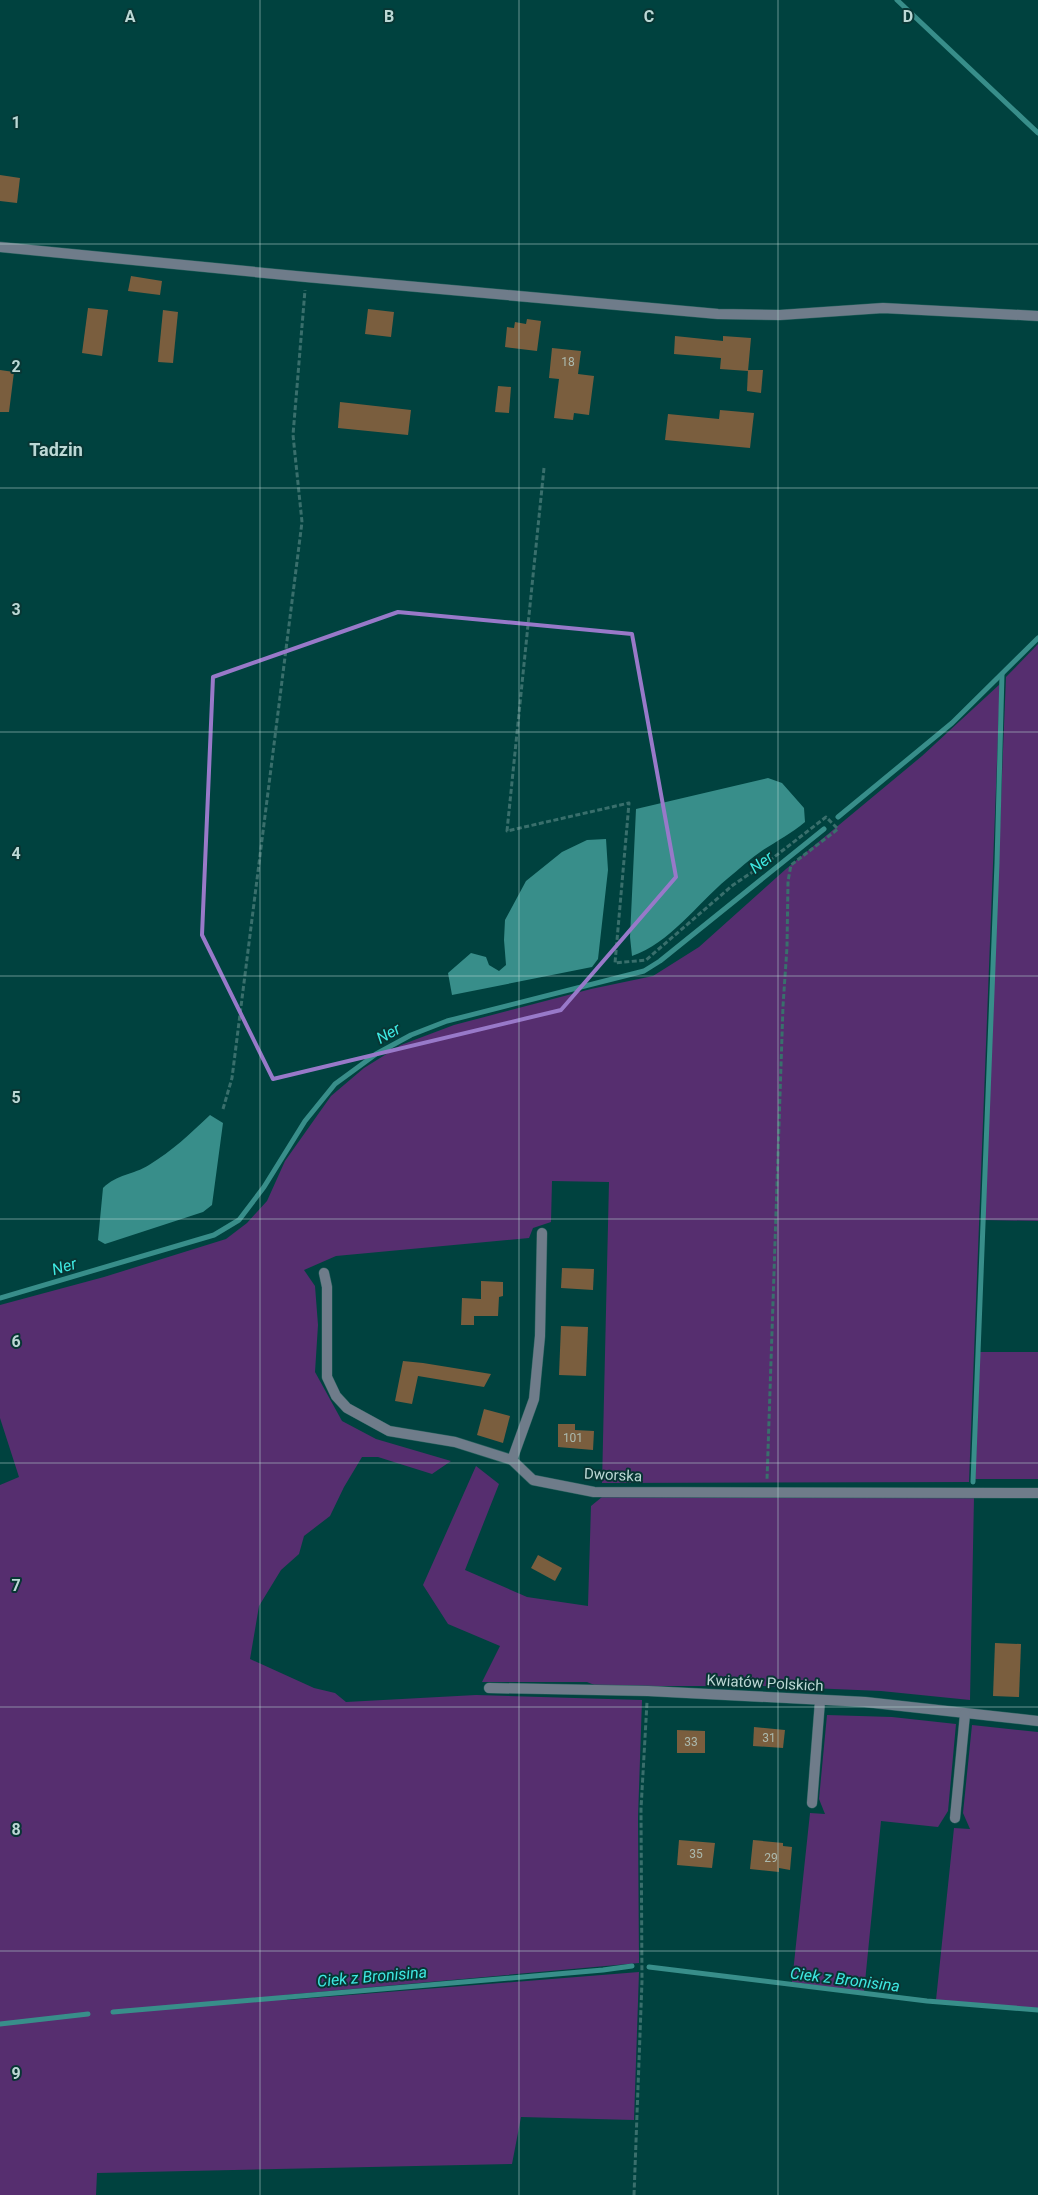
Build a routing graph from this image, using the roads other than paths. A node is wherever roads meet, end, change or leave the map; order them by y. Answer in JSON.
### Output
{"nodes":[{"id":1,"x":0,"y":247,"type":"edge"},
{"id":2,"x":1038,"y":316,"type":"edge"},
{"id":3,"x":542,"y":1234,"type":"dead end"},
{"id":4,"x":324,"y":1273,"type":"dead end"},
{"id":5,"x":512,"y":1460,"type":"junction"},
{"id":6,"x":1038,"y":1493,"type":"edge"},
{"id":7,"x":489,"y":1688,"type":"dead end"},
{"id":8,"x":820,"y":1701,"type":"junction"},
{"id":9,"x":965,"y":1714,"type":"junction"},
{"id":10,"x":1038,"y":1722,"type":"edge"},
{"id":11,"x":812,"y":1802,"type":"dead end"},
{"id":12,"x":955,"y":1818,"type":"dead end"}],
"edges":[{"from":1,"to":2,"type":"street"},
{"from":3,"to":5,"type":"street"},
{"from":4,"to":5,"type":"street","name":"Dworska"},
{"from":5,"to":6,"type":"street","name":"Dworska"},
{"from":7,"to":8,"type":"street","name":"Kwiatów Polskich"},
{"from":8,"to":9,"type":"street","name":"Kwiatów Polskich"},
{"from":8,"to":11,"type":"street"},
{"from":9,"to":10,"type":"street","name":"Kwiatów Polskich"},
{"from":9,"to":12,"type":"street"}]}
